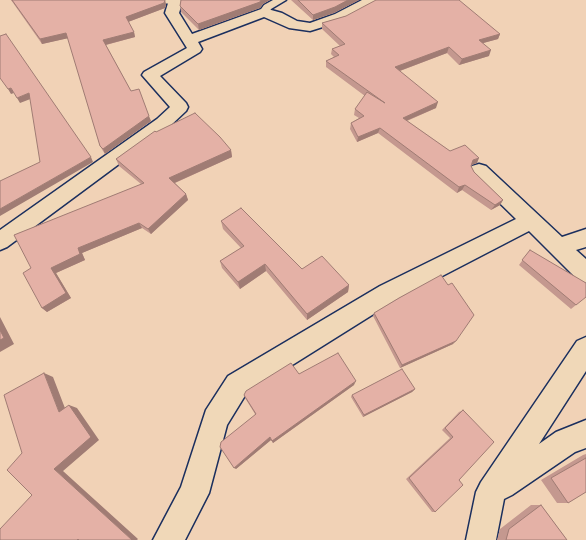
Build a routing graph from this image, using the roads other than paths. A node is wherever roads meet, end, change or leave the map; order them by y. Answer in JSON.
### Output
{"nodes":[{"id":1,"x":170,"y":0,"type":"edge"},
{"id":2,"x":281,"y":0,"type":"edge"},
{"id":3,"x":372,"y":0,"type":"edge"},
{"id":4,"x":264,"y":12,"type":"junction"},
{"id":5,"x":190,"y":40,"type":"junction"},
{"id":6,"x":479,"y":171,"type":"dead end"},
{"id":7,"x":531,"y":221,"type":"junction"},
{"id":8,"x":586,"y":238,"type":"edge"},
{"id":9,"x":0,"y":241,"type":"edge"},
{"id":10,"x":558,"y":247,"type":"junction"},
{"id":11,"x":586,"y":273,"type":"edge"},
{"id":12,"x":586,"y":349,"type":"edge"},
{"id":13,"x":586,"y":434,"type":"edge"},
{"id":14,"x":492,"y":492,"type":"junction"},
{"id":15,"x":168,"y":540,"type":"edge"},
{"id":16,"x":481,"y":540,"type":"edge"}],
"edges":[{"from":1,"to":5,"type":"street"},
{"from":2,"to":4,"type":"lane"},
{"from":3,"to":4,"type":"street"},
{"from":4,"to":5,"type":"street"},
{"from":5,"to":9,"type":"street"},
{"from":6,"to":7,"type":"street"},
{"from":7,"to":10,"type":"street"},
{"from":7,"to":15,"type":"street"},
{"from":8,"to":10,"type":"street"},
{"from":10,"to":11,"type":"street"},
{"from":12,"to":14,"type":"street"},
{"from":13,"to":14,"type":"street"},
{"from":14,"to":16,"type":"street"}]}
